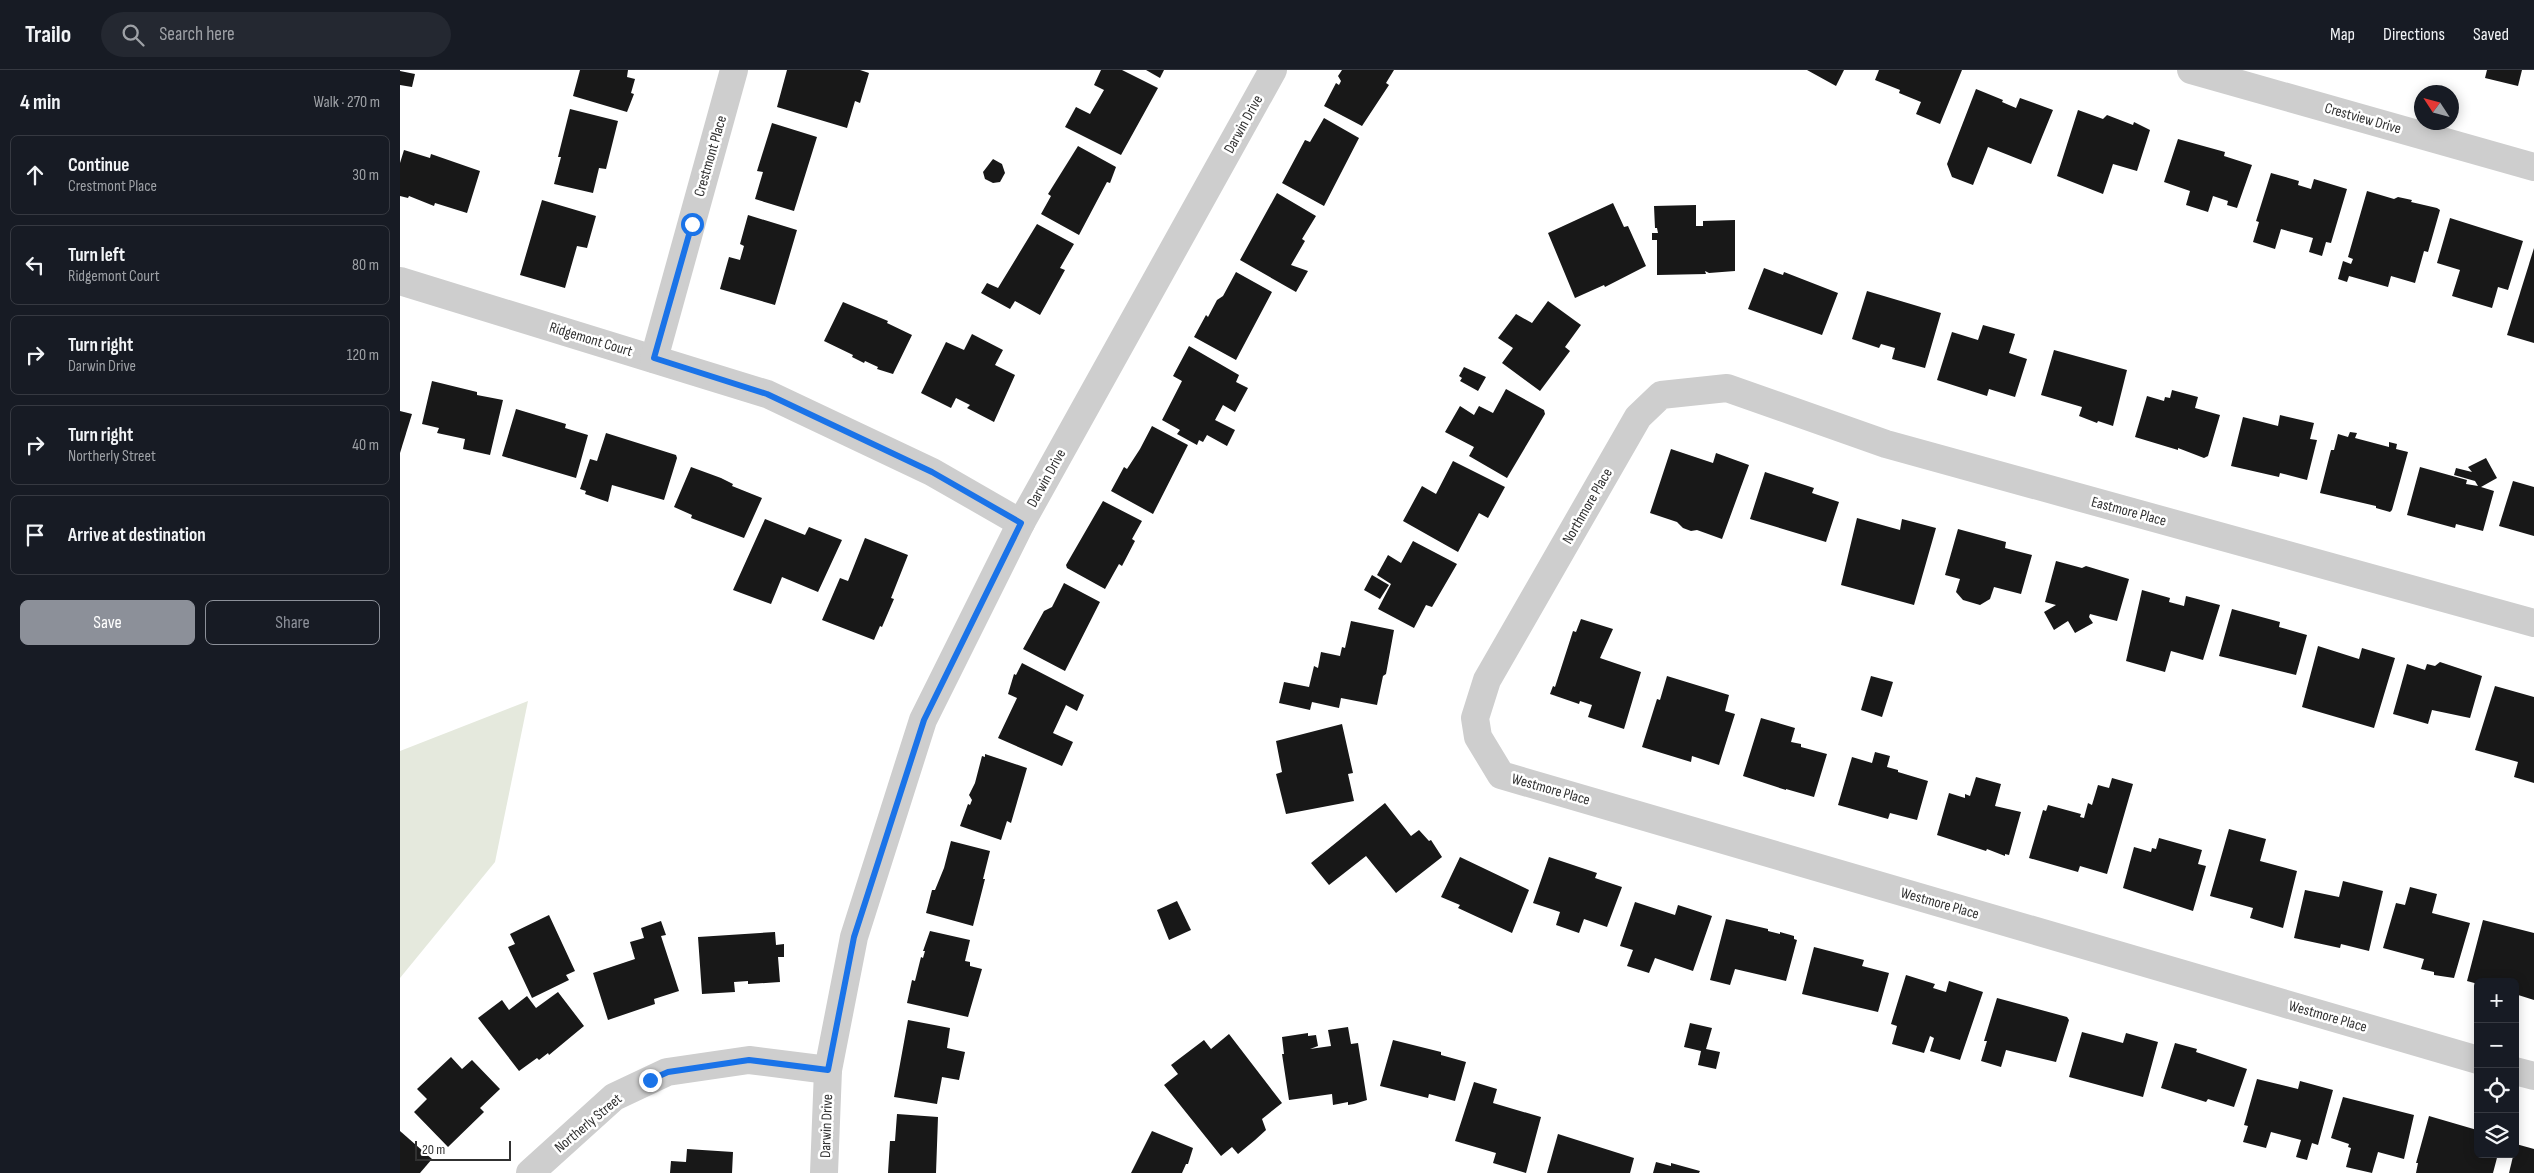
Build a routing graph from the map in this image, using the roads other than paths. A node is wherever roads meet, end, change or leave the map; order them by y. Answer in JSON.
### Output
{"nodes":[{"id":1,"x":734,"y":70,"type":"edge"},
{"id":2,"x":1273,"y":70,"type":"edge"},
{"id":3,"x":2191,"y":70,"type":"edge"},
{"id":4,"x":2534,"y":166,"type":"edge"},
{"id":5,"x":400,"y":281,"type":"edge"},
{"id":6,"x":654,"y":358,"type":"junction"},
{"id":7,"x":1727,"y":388,"type":"joint"},
{"id":8,"x":1021,"y":523,"type":"junction"},
{"id":9,"x":2534,"y":623,"type":"edge"},
{"id":10,"x":1487,"y":680,"type":"joint"},
{"id":11,"x":2474,"y":1059,"type":"edge"},
{"id":12,"x":828,"y":1070,"type":"junction"},
{"id":13,"x":2519,"y":1071,"type":"edge"},
{"id":14,"x":2534,"y":1076,"type":"edge"},
{"id":15,"x":530,"y":1173,"type":"edge"},
{"id":16,"x":824,"y":1173,"type":"edge"}],
"edges":[{"from":1,"to":6,"type":"street","name":"Crestmont Place"},
{"from":2,"to":8,"type":"street","name":"Darwin Drive"},
{"from":3,"to":4,"type":"street","name":"Crestview Drive"},
{"from":5,"to":6,"type":"street","name":"Ridgemont Court"},
{"from":6,"to":8,"type":"street","name":"Ridgemont Court"},
{"from":7,"to":9,"type":"street","name":"Eastmore Place"},
{"from":7,"to":10,"type":"street","name":"Northmore Place"},
{"from":8,"to":12,"type":"street","name":"Darwin Drive"},
{"from":10,"to":11,"type":"street","name":"Westmore Place"},
{"from":12,"to":15,"type":"street","name":"Northerly Street"},
{"from":12,"to":16,"type":"street","name":"Darwin Drive"},
{"from":13,"to":14,"type":"street"}]}
